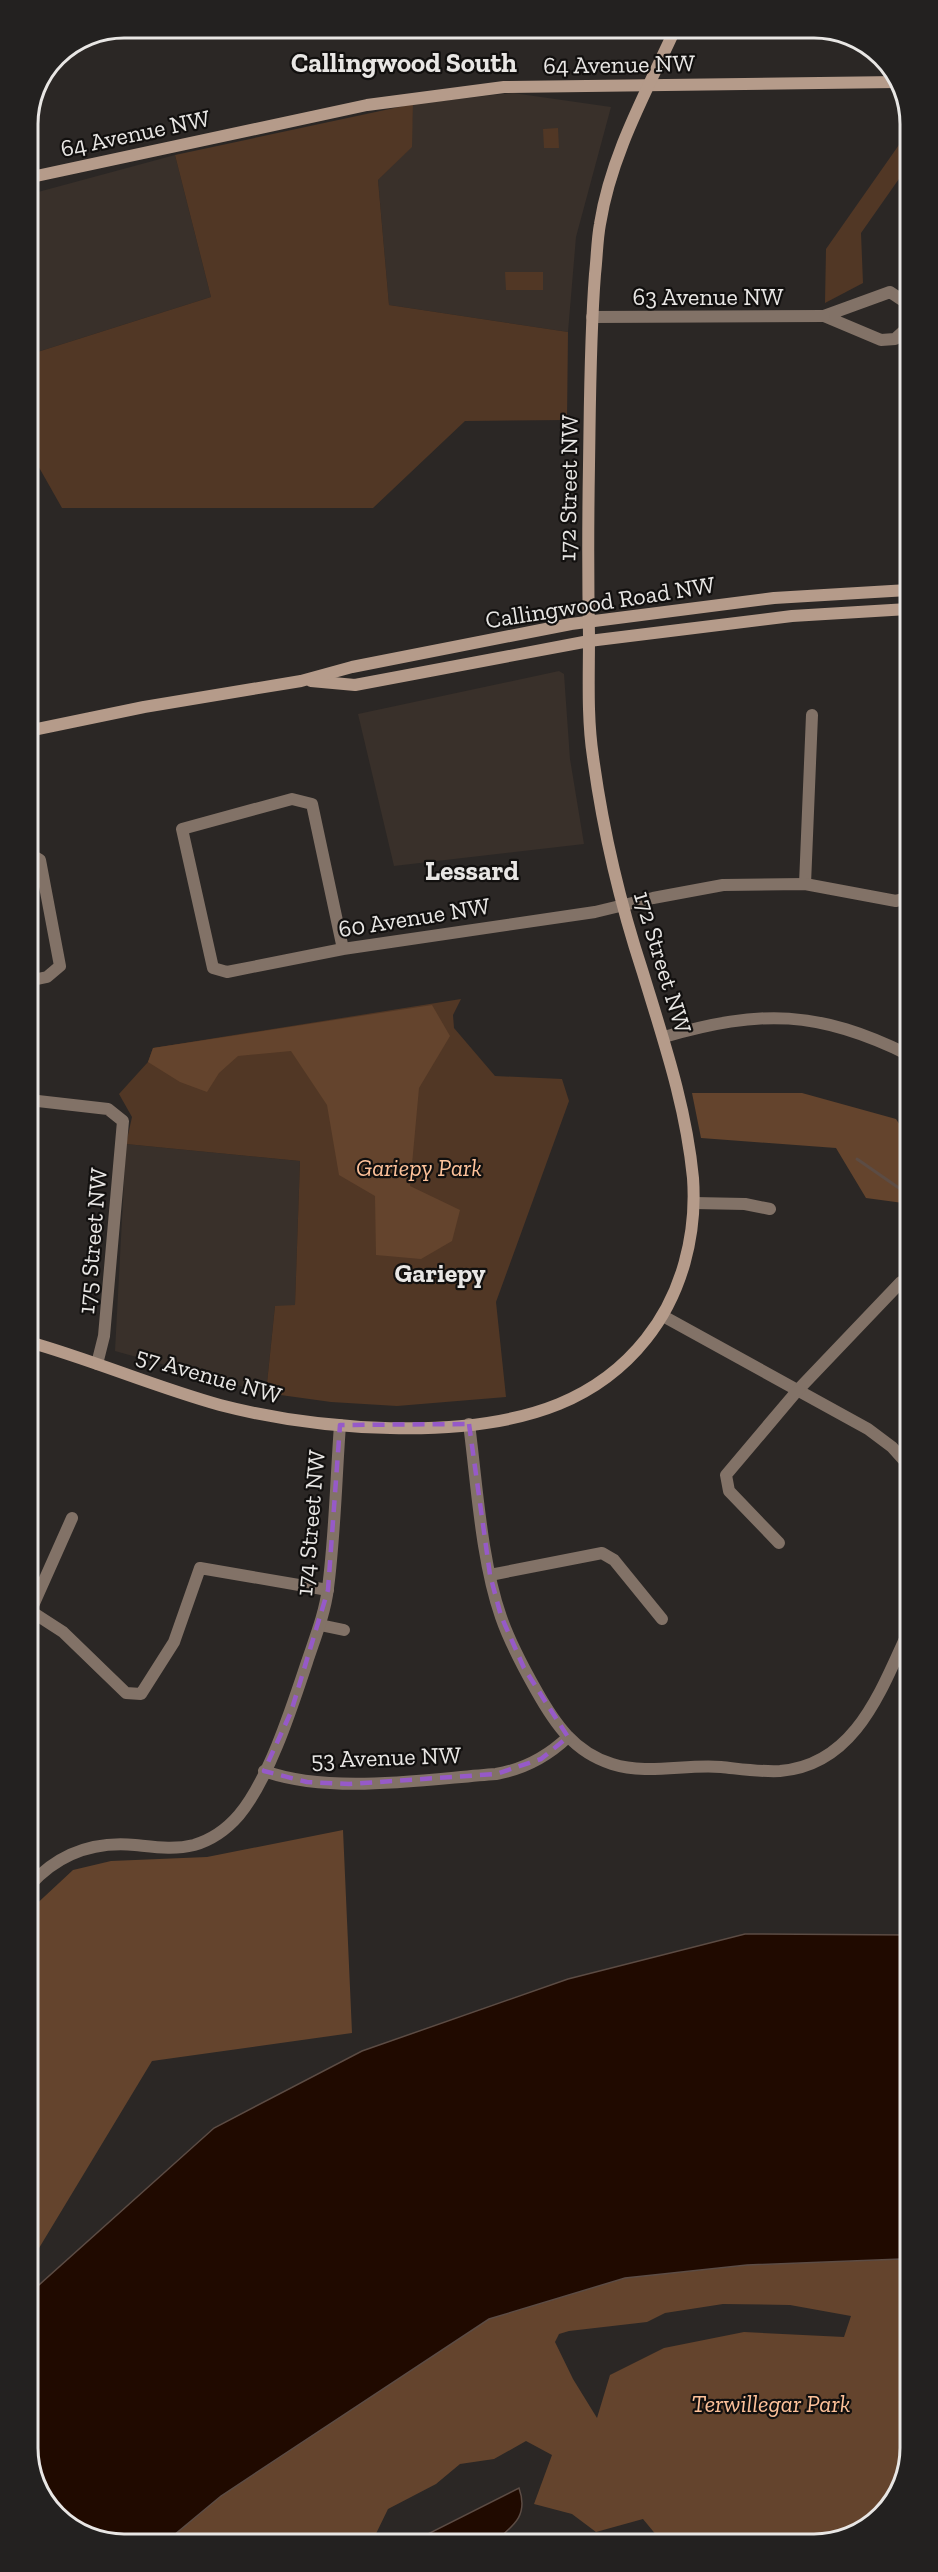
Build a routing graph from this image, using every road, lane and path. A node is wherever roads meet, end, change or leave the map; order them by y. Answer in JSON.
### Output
{"nodes":[{"id":1,"x":671,"y":38,"type":"edge"},
{"id":2,"x":890,"y":82,"type":"edge"},
{"id":3,"x":650,"y":84,"type":"junction"},
{"id":4,"x":38,"y":176,"type":"edge"},
{"id":5,"x":900,"y":299,"type":"edge"},
{"id":6,"x":824,"y":316,"type":"junction"},
{"id":7,"x":592,"y":317,"type":"junction"},
{"id":8,"x":900,"y":334,"type":"edge"},
{"id":9,"x":900,"y":590,"type":"edge"},
{"id":10,"x":900,"y":609,"type":"edge"},
{"id":11,"x":588,"y":621,"type":"junction"},
{"id":12,"x":589,"y":641,"type":"junction"},
{"id":13,"x":301,"y":681,"type":"junction"},
{"id":14,"x":812,"y":715,"type":"dead end"},
{"id":15,"x":38,"y":729,"type":"edge"},
{"id":16,"x":38,"y":859,"type":"edge"},
{"id":17,"x":805,"y":884,"type":"junction"},
{"id":18,"x":900,"y":900,"type":"edge"},
{"id":19,"x":622,"y":905,"type":"junction"},
{"id":20,"x":343,"y":949,"type":"junction"},
{"id":21,"x":38,"y":979,"type":"edge"},
{"id":22,"x":664,"y":1037,"type":"junction"},
{"id":23,"x":900,"y":1052,"type":"edge"},
{"id":24,"x":38,"y":1101,"type":"edge"},
{"id":25,"x":694,"y":1203,"type":"junction"},
{"id":26,"x":770,"y":1209,"type":"dead end"},
{"id":27,"x":900,"y":1283,"type":"edge"},
{"id":28,"x":663,"y":1316,"type":"junction"},
{"id":29,"x":37,"y":1345,"type":"edge"},
{"id":30,"x":97,"y":1364,"type":"junction"},
{"id":31,"x":798,"y":1391,"type":"junction"},
{"id":32,"x":560,"y":1404,"type":"joint"},
{"id":33,"x":469,"y":1424,"type":"junction"},
{"id":34,"x":340,"y":1425,"type":"junction"},
{"id":35,"x":900,"y":1455,"type":"edge"},
{"id":36,"x":72,"y":1518,"type":"dead end"},
{"id":37,"x":779,"y":1543,"type":"dead end"},
{"id":38,"x":490,"y":1575,"type":"junction"},
{"id":39,"x":328,"y":1590,"type":"junction"},
{"id":40,"x":37,"y":1594,"type":"edge"},
{"id":41,"x":37,"y":1615,"type":"edge"},
{"id":42,"x":662,"y":1619,"type":"dead end"},
{"id":43,"x":320,"y":1625,"type":"junction"},
{"id":44,"x":344,"y":1630,"type":"dead end"},
{"id":45,"x":900,"y":1649,"type":"edge"},
{"id":46,"x":568,"y":1737,"type":"junction"},
{"id":47,"x":264,"y":1771,"type":"junction"},
{"id":48,"x":37,"y":1878,"type":"edge"}],
"edges":[{"from":1,"to":3,"type":"street","name":"172 Street NW"},
{"from":2,"to":3,"type":"street","name":"64 Avenue NW"},
{"from":3,"to":4,"type":"street","name":"64 Avenue NW"},
{"from":3,"to":7,"type":"street","name":"172 Street NW"},
{"from":5,"to":6,"type":"street","name":"63 Avenue NW"},
{"from":6,"to":7,"type":"street","name":"63 Avenue NW"},
{"from":6,"to":8,"type":"street","name":"63 Avenue NW"},
{"from":7,"to":11,"type":"street","name":"172 Street NW"},
{"from":9,"to":11,"type":"street","name":"Callingwood Road NW"},
{"from":10,"to":12,"type":"street","name":"Callingwood Road NW"},
{"from":11,"to":12,"type":"street","name":"172 Street NW"},
{"from":11,"to":13,"type":"street","name":"Callingwood Road NW"},
{"from":12,"to":13,"type":"street","name":"Callingwood Road NW"},
{"from":12,"to":19,"type":"street","name":"172 Street NW"},
{"from":13,"to":15,"type":"street","name":"Callingwood Road NW"},
{"from":14,"to":17,"type":"street"},
{"from":16,"to":21,"type":"street"},
{"from":17,"to":18,"type":"street","name":"60 Avenue NW"},
{"from":17,"to":19,"type":"street","name":"60 Avenue NW"},
{"from":19,"to":20,"type":"street","name":"60 Avenue NW"},
{"from":19,"to":22,"type":"street","name":"172 Street NW"},
{"from":20,"to":20,"type":"street","name":"60 Avenue NW"},
{"from":22,"to":23,"type":"street"},
{"from":22,"to":25,"type":"street","name":"172 Street NW"},
{"from":24,"to":30,"type":"street","name":"175 Street NW"},
{"from":25,"to":26,"type":"street"},
{"from":25,"to":28,"type":"street","name":"172 Street NW"},
{"from":27,"to":31,"type":"street"},
{"from":28,"to":31,"type":"street"},
{"from":28,"to":32,"type":"street","name":"172 Street NW"},
{"from":29,"to":30,"type":"street","name":"57 Avenue NW"},
{"from":30,"to":34,"type":"street","name":"57 Avenue NW"},
{"from":31,"to":35,"type":"street"},
{"from":31,"to":37,"type":"street"},
{"from":32,"to":33,"type":"street","name":"57 Avenue NW"},
{"from":33,"to":34,"type":"street","name":"57 Avenue NW"},
{"from":33,"to":38,"type":"street"},
{"from":34,"to":39,"type":"street","name":"174 Street NW"},
{"from":36,"to":40,"type":"street"},
{"from":38,"to":42,"type":"street"},
{"from":38,"to":46,"type":"street"},
{"from":39,"to":41,"type":"street"},
{"from":39,"to":43,"type":"street","name":"174 Street NW"},
{"from":43,"to":44,"type":"street","name":"174 Street NW"},
{"from":43,"to":47,"type":"street","name":"174 Street NW"},
{"from":45,"to":46,"type":"street"},
{"from":46,"to":47,"type":"street","name":"53 Avenue NW"},
{"from":47,"to":48,"type":"street"}]}
